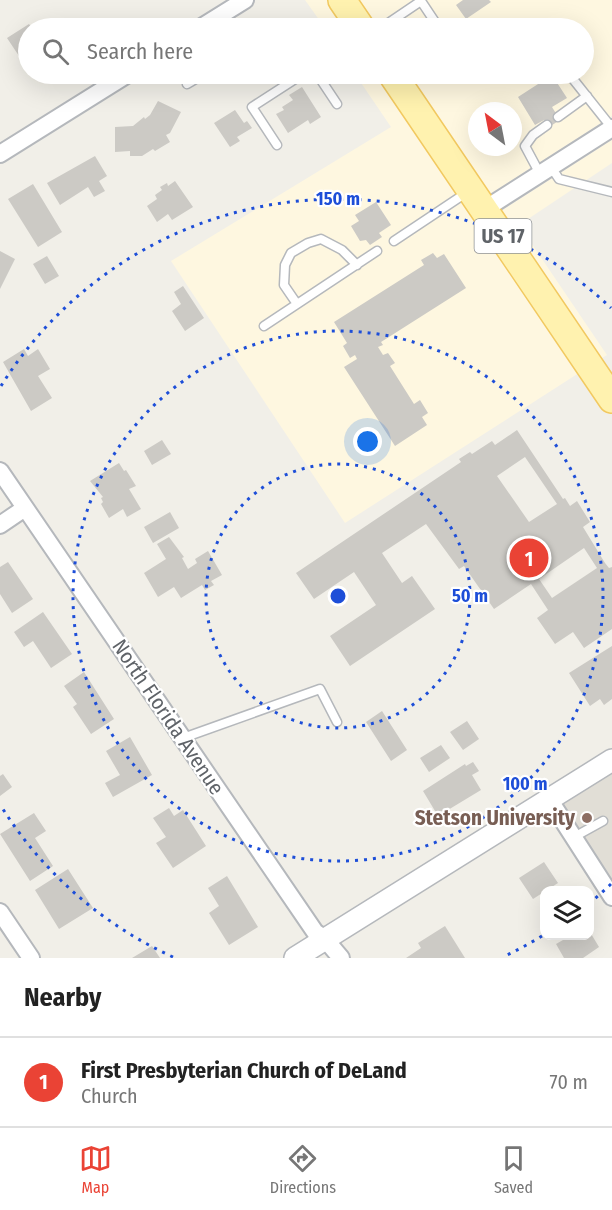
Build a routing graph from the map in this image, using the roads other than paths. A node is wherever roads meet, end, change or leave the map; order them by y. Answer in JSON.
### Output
{"nodes":[{"id":1,"x":245,"y":0,"type":"edge"},
{"id":2,"x":342,"y":0,"type":"edge"},
{"id":3,"x":421,"y":1,"type":"edge"},
{"id":4,"x":218,"y":18,"type":"edge"},
{"id":5,"x":354,"y":18,"type":"edge"},
{"id":6,"x":396,"y":18,"type":"edge"},
{"id":7,"x":432,"y":18,"type":"edge"},
{"id":8,"x":112,"y":84,"type":"edge"},
{"id":9,"x":288,"y":84,"type":"edge"},
{"id":10,"x":324,"y":84,"type":"edge"},
{"id":11,"x":399,"y":84,"type":"edge"},
{"id":12,"x":577,"y":84,"type":"edge"},
{"id":13,"x":587,"y":96,"type":"junction"},
{"id":14,"x":337,"y":104,"type":"dead end"},
{"id":15,"x":558,"y":117,"type":"dead end"},
{"id":16,"x":547,"y":125,"type":"dead end"},
{"id":17,"x":612,"y":128,"type":"edge"},
{"id":18,"x":277,"y":145,"type":"dead end"},
{"id":19,"x":0,"y":154,"type":"edge"},
{"id":20,"x":545,"y":171,"type":"junction"},
{"id":21,"x":612,"y":192,"type":"edge"},
{"id":22,"x":478,"y":199,"type":"junction"},
{"id":23,"x":394,"y":240,"type":"dead end"},
{"id":24,"x":377,"y":251,"type":"dead end"},
{"id":25,"x":357,"y":265,"type":"junction"},
{"id":26,"x":297,"y":304,"type":"junction"},
{"id":27,"x":264,"y":326,"type":"dead end"},
{"id":28,"x":612,"y":399,"type":"edge"},
{"id":29,"x":0,"y":471,"type":"edge"},
{"id":30,"x":26,"y":508,"type":"junction"},
{"id":31,"x":0,"y":525,"type":"edge"},
{"id":32,"x":337,"y":722,"type":"dead end"},
{"id":33,"x":183,"y":738,"type":"junction"},
{"id":34,"x":612,"y":760,"type":"edge"},
{"id":35,"x":549,"y":799,"type":"junction"},
{"id":36,"x":603,"y":820,"type":"dead end"},
{"id":37,"x":574,"y":837,"type":"junction"},
{"id":38,"x":612,"y":897,"type":"edge"},
{"id":39,"x":0,"y":912,"type":"edge"},
{"id":40,"x":325,"y":939,"type":"junction"},
{"id":41,"x":31,"y":958,"type":"edge"},
{"id":42,"x":295,"y":958,"type":"edge"},
{"id":43,"x":341,"y":958,"type":"edge"}],
"edges":[{"from":1,"to":4,"type":"street"},
{"from":2,"to":5,"type":"main road"},
{"from":3,"to":6,"type":"lane"},
{"from":3,"to":7,"type":"lane"},
{"from":8,"to":19,"type":"street"},
{"from":9,"to":18,"type":"lane"},
{"from":10,"to":14,"type":"lane"},
{"from":11,"to":22,"type":"main road","number":"US 17"},
{"from":12,"to":13,"type":"lane"},
{"from":13,"to":15,"type":"lane"},
{"from":13,"to":17,"type":"lane"},
{"from":16,"to":20,"type":"lane"},
{"from":17,"to":20,"type":"street"},
{"from":20,"to":21,"type":"lane"},
{"from":20,"to":22,"type":"street"},
{"from":22,"to":23,"type":"lane"},
{"from":22,"to":28,"type":"main road","number":"US 17"},
{"from":24,"to":25,"type":"lane"},
{"from":25,"to":26,"type":"lane"},
{"from":25,"to":26,"type":"lane"},
{"from":26,"to":27,"type":"lane"},
{"from":29,"to":30,"type":"street","name":"North Florida Avenue"},
{"from":30,"to":31,"type":"street"},
{"from":30,"to":33,"type":"street","name":"North Florida Avenue"},
{"from":32,"to":33,"type":"lane"},
{"from":33,"to":40,"type":"street","name":"North Florida Avenue"},
{"from":34,"to":35,"type":"street"},
{"from":35,"to":37,"type":"street"},
{"from":35,"to":40,"type":"street"},
{"from":36,"to":37,"type":"lane"},
{"from":37,"to":38,"type":"street"},
{"from":39,"to":41,"type":"street"},
{"from":40,"to":42,"type":"street"},
{"from":40,"to":43,"type":"street","name":"North Florida Avenue"}]}
